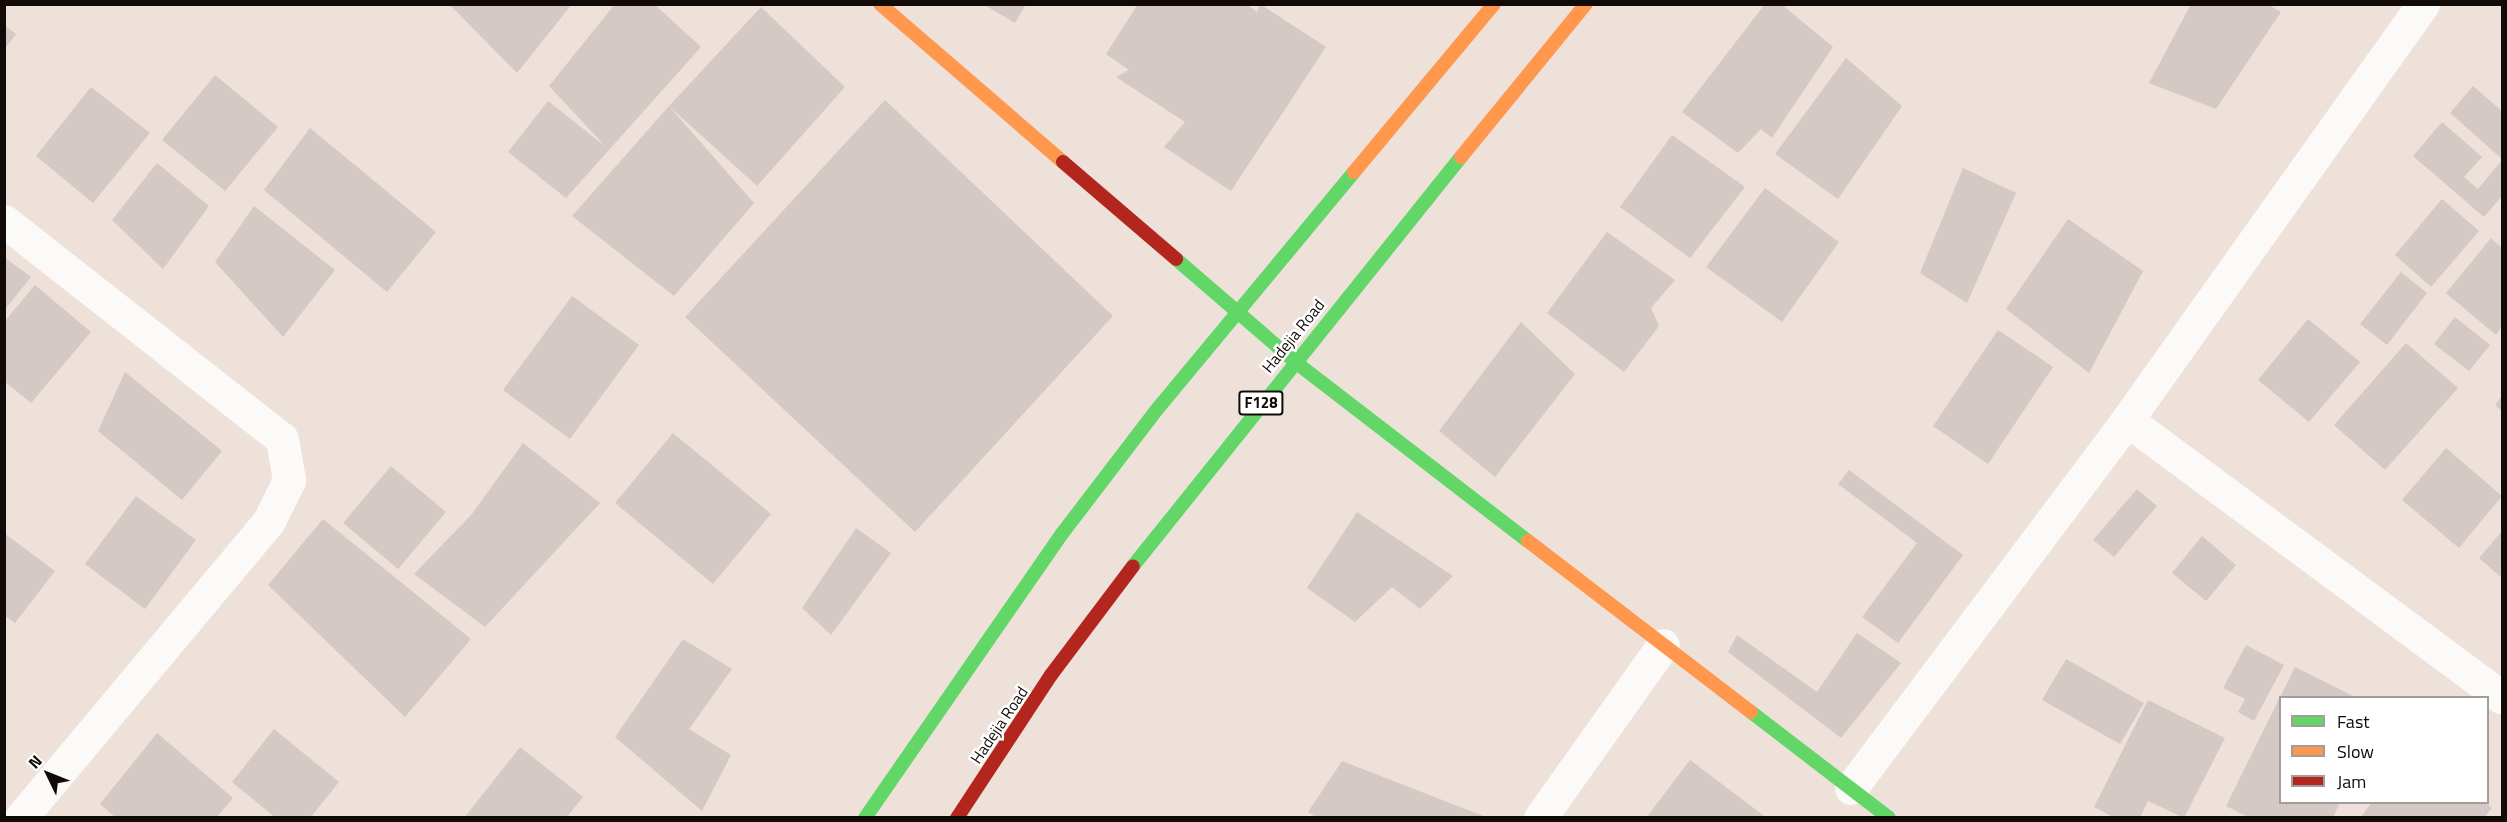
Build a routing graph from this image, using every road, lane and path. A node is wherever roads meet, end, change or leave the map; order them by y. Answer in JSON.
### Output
{"nodes":[{"id":1,"x":880,"y":4,"type":"edge"},
{"id":2,"x":1494,"y":4,"type":"edge"},
{"id":3,"x":1586,"y":4,"type":"edge"},
{"id":4,"x":2423,"y":4,"type":"edge"},
{"id":5,"x":4,"y":221,"type":"edge"},
{"id":6,"x":1236,"y":312,"type":"junction"},
{"id":7,"x":1294,"y":361,"type":"junction"},
{"id":8,"x":2127,"y":420,"type":"junction"},
{"id":9,"x":1663,"y":645,"type":"junction"},
{"id":10,"x":2502,"y":697,"type":"edge"},
{"id":11,"x":1851,"y":788,"type":"junction"},
{"id":12,"x":21,"y":818,"type":"edge"},
{"id":13,"x":865,"y":818,"type":"edge"},
{"id":14,"x":957,"y":818,"type":"edge"},
{"id":15,"x":1540,"y":818,"type":"edge"},
{"id":16,"x":1889,"y":818,"type":"edge"}],
"edges":[{"from":1,"to":6,"type":"main road"},
{"from":2,"to":6,"type":"main road"},
{"from":3,"to":7,"type":"main road","name":"Hadejia Road","number":"F128"},
{"from":4,"to":8,"type":"street"},
{"from":5,"to":12,"type":"street"},
{"from":6,"to":7,"type":"main road"},
{"from":6,"to":13,"type":"main road"},
{"from":7,"to":9,"type":"main road"},
{"from":7,"to":14,"type":"main road","name":"Hadejia Road","number":"F128"},
{"from":8,"to":10,"type":"street"},
{"from":8,"to":11,"type":"street"},
{"from":9,"to":11,"type":"main road"},
{"from":9,"to":15,"type":"street"},
{"from":11,"to":16,"type":"main road"}]}
